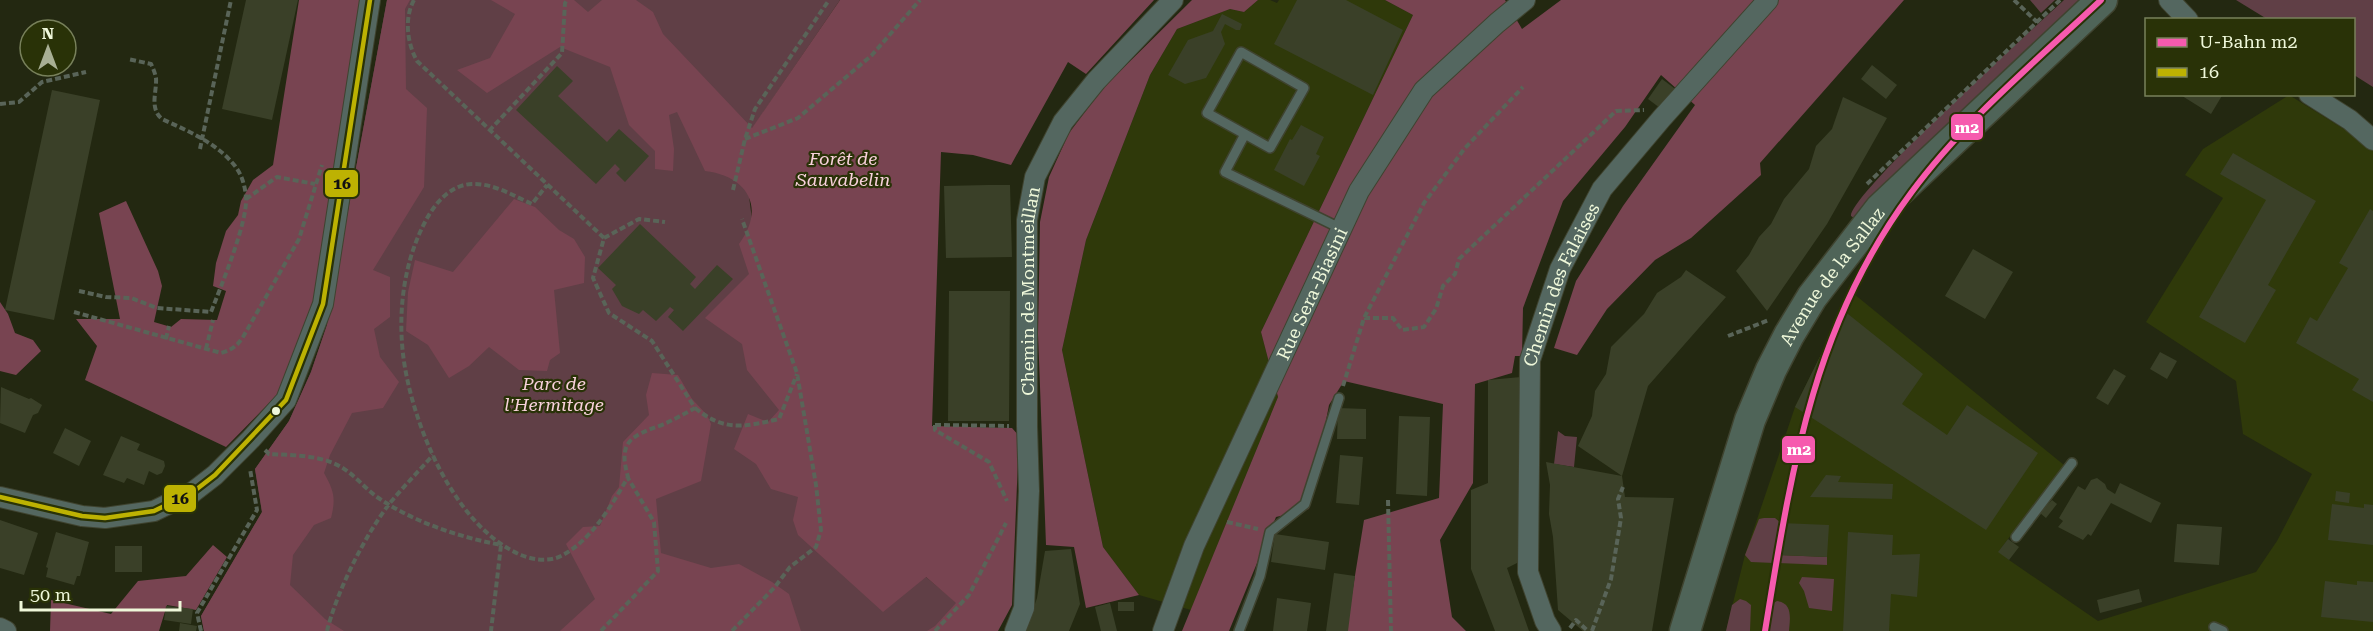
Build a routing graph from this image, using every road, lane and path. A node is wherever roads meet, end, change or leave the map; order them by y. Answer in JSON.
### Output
{"nodes":[{"id":1,"x":231,"y":0,"type":"edge"},
{"id":2,"x":370,"y":0,"type":"edge"},
{"id":3,"x":414,"y":0,"type":"edge"},
{"id":4,"x":567,"y":0,"type":"edge"},
{"id":5,"x":829,"y":0,"type":"edge"},
{"id":6,"x":920,"y":0,"type":"edge"},
{"id":7,"x":1173,"y":0,"type":"edge"},
{"id":8,"x":1526,"y":0,"type":"edge"},
{"id":9,"x":1768,"y":0,"type":"edge"},
{"id":10,"x":2014,"y":0,"type":"edge"},
{"id":11,"x":2060,"y":0,"type":"edge"},
{"id":12,"x":2102,"y":0,"type":"edge"},
{"id":13,"x":2169,"y":0,"type":"edge"},
{"id":14,"x":2186,"y":18,"type":"edge"},
{"id":15,"x":2037,"y":22,"type":"junction"},
{"id":16,"x":128,"y":59,"type":"dead end"},
{"id":17,"x":86,"y":72,"type":"dead end"},
{"id":18,"x":1523,"y":87,"type":"dead end"},
{"id":19,"x":2312,"y":96,"type":"edge"},
{"id":20,"x":0,"y":104,"type":"edge"},
{"id":21,"x":1662,"y":118,"type":"junction"},
{"id":22,"x":489,"y":131,"type":"junction"},
{"id":23,"x":1245,"y":134,"type":"junction"},
{"id":24,"x":202,"y":138,"type":"junction"},
{"id":25,"x":744,"y":139,"type":"junction"},
{"id":26,"x":2373,"y":140,"type":"edge"},
{"id":27,"x":200,"y":149,"type":"dead end"},
{"id":28,"x":344,"y":166,"type":"junction"},
{"id":29,"x":315,"y":184,"type":"junction"},
{"id":30,"x":548,"y":185,"type":"junction"},
{"id":31,"x":1866,"y":185,"type":"dead end"},
{"id":32,"x":733,"y":190,"type":"dead end"},
{"id":33,"x":246,"y":199,"type":"junction"},
{"id":34,"x":742,"y":219,"type":"dead end"},
{"id":35,"x":665,"y":222,"type":"dead end"},
{"id":36,"x":1342,"y":229,"type":"junction"},
{"id":37,"x":604,"y":238,"type":"junction"},
{"id":38,"x":79,"y":291,"type":"dead end"},
{"id":39,"x":74,"y":312,"type":"dead end"},
{"id":40,"x":1778,"y":317,"type":"dead end"},
{"id":41,"x":1364,"y":318,"type":"junction"},
{"id":42,"x":213,"y":320,"type":"dead end"},
{"id":43,"x":169,"y":326,"type":"dead end"},
{"id":44,"x":1728,"y":336,"type":"dead end"},
{"id":45,"x":166,"y":339,"type":"junction"},
{"id":46,"x":206,"y":349,"type":"junction"},
{"id":47,"x":797,"y":373,"type":"junction"},
{"id":48,"x":1339,"y":398,"type":"joint"},
{"id":49,"x":696,"y":408,"type":"junction"},
{"id":50,"x":1027,"y":426,"type":"junction"},
{"id":51,"x":264,"y":450,"type":"dead end"},
{"id":52,"x":434,"y":455,"type":"junction"},
{"id":53,"x":2072,"y":463,"type":"dead end"},
{"id":54,"x":250,"y":469,"type":"dead end"},
{"id":55,"x":628,"y":477,"type":"junction"},
{"id":56,"x":1623,"y":487,"type":"dead end"},
{"id":57,"x":0,"y":497,"type":"edge"},
{"id":58,"x":1388,"y":500,"type":"dead end"},
{"id":59,"x":389,"y":504,"type":"junction"},
{"id":60,"x":1006,"y":508,"type":"dead end"},
{"id":61,"x":1006,"y":517,"type":"dead end"},
{"id":62,"x":1207,"y":518,"type":"junction"},
{"id":63,"x":1270,"y":532,"type":"junction"},
{"id":64,"x":2016,"y":537,"type":"dead end"},
{"id":65,"x":501,"y":545,"type":"junction"},
{"id":66,"x":1576,"y":620,"type":"dead end"},
{"id":67,"x":0,"y":628,"type":"edge"},
{"id":68,"x":6,"y":631,"type":"edge"},
{"id":69,"x":201,"y":631,"type":"edge"},
{"id":70,"x":327,"y":631,"type":"edge"},
{"id":71,"x":492,"y":631,"type":"edge"},
{"id":72,"x":601,"y":631,"type":"edge"},
{"id":73,"x":732,"y":631,"type":"edge"},
{"id":74,"x":935,"y":631,"type":"edge"},
{"id":75,"x":1015,"y":631,"type":"edge"},
{"id":76,"x":1163,"y":631,"type":"edge"},
{"id":77,"x":1239,"y":631,"type":"edge"},
{"id":78,"x":1391,"y":631,"type":"edge"},
{"id":79,"x":1551,"y":631,"type":"edge"},
{"id":80,"x":1590,"y":631,"type":"edge"},
{"id":81,"x":1685,"y":631,"type":"edge"}],
"edges":[{"from":1,"to":24,"type":"path"},
{"from":2,"to":28,"type":"street"},
{"from":3,"to":22,"type":"path"},
{"from":4,"to":22,"type":"path"},
{"from":5,"to":25,"type":"path"},
{"from":6,"to":25,"type":"path"},
{"from":7,"to":50,"type":"street","name":"Chemin de Montmeillan"},
{"from":8,"to":36,"type":"street","name":"Rue Sera-Biasini"},
{"from":9,"to":21,"type":"street","name":"Chemin des Falaises"},
{"from":10,"to":15,"type":"path"},
{"from":11,"to":15,"type":"path"},
{"from":12,"to":81,"type":"main road","name":"Avenue de la Sallaz"},
{"from":13,"to":14,"type":"street"},
{"from":15,"to":31,"type":"path"},
{"from":16,"to":24,"type":"path"},
{"from":17,"to":20,"type":"path"},
{"from":18,"to":41,"type":"path"},
{"from":19,"to":26,"type":"street"},
{"from":21,"to":41,"type":"path"},
{"from":21,"to":79,"type":"street","name":"Chemin des Falaises"},
{"from":22,"to":30,"type":"path"},
{"from":23,"to":23,"type":"lane"},
{"from":23,"to":36,"type":"lane"},
{"from":24,"to":27,"type":"path"},
{"from":24,"to":33,"type":"path"},
{"from":25,"to":32,"type":"path"},
{"from":28,"to":29,"type":"path"},
{"from":28,"to":57,"type":"street"},
{"from":29,"to":33,"type":"path"},
{"from":29,"to":46,"type":"path"},
{"from":30,"to":37,"type":"path"},
{"from":30,"to":52,"type":"path"},
{"from":33,"to":38,"type":"path"},
{"from":34,"to":47,"type":"path"},
{"from":35,"to":37,"type":"path"},
{"from":36,"to":62,"type":"street","name":"Rue Sera-Biasini"},
{"from":37,"to":49,"type":"path"},
{"from":39,"to":45,"type":"path"},
{"from":40,"to":44,"type":"path"},
{"from":41,"to":48,"type":"path"},
{"from":42,"to":46,"type":"path"},
{"from":43,"to":45,"type":"path"},
{"from":45,"to":46,"type":"path"},
{"from":47,"to":49,"type":"path"},
{"from":47,"to":73,"type":"path"},
{"from":48,"to":63,"type":"lane"},
{"from":49,"to":55,"type":"path"},
{"from":50,"to":60,"type":"path"},
{"from":50,"to":75,"type":"street","name":"Chemin de Montmeillan"},
{"from":51,"to":59,"type":"path"},
{"from":52,"to":59,"type":"path"},
{"from":52,"to":65,"type":"path"},
{"from":53,"to":64,"type":"lane"},
{"from":54,"to":69,"type":"path"},
{"from":55,"to":65,"type":"path"},
{"from":55,"to":72,"type":"path"},
{"from":56,"to":80,"type":"path"},
{"from":58,"to":78,"type":"path"},
{"from":59,"to":65,"type":"path"},
{"from":59,"to":70,"type":"path"},
{"from":61,"to":74,"type":"path"},
{"from":62,"to":63,"type":"path"},
{"from":62,"to":76,"type":"street","name":"Rue Sera-Biasini"},
{"from":63,"to":77,"type":"lane"},
{"from":65,"to":71,"type":"path"},
{"from":66,"to":80,"type":"path"},
{"from":67,"to":68,"type":"street"}]}
